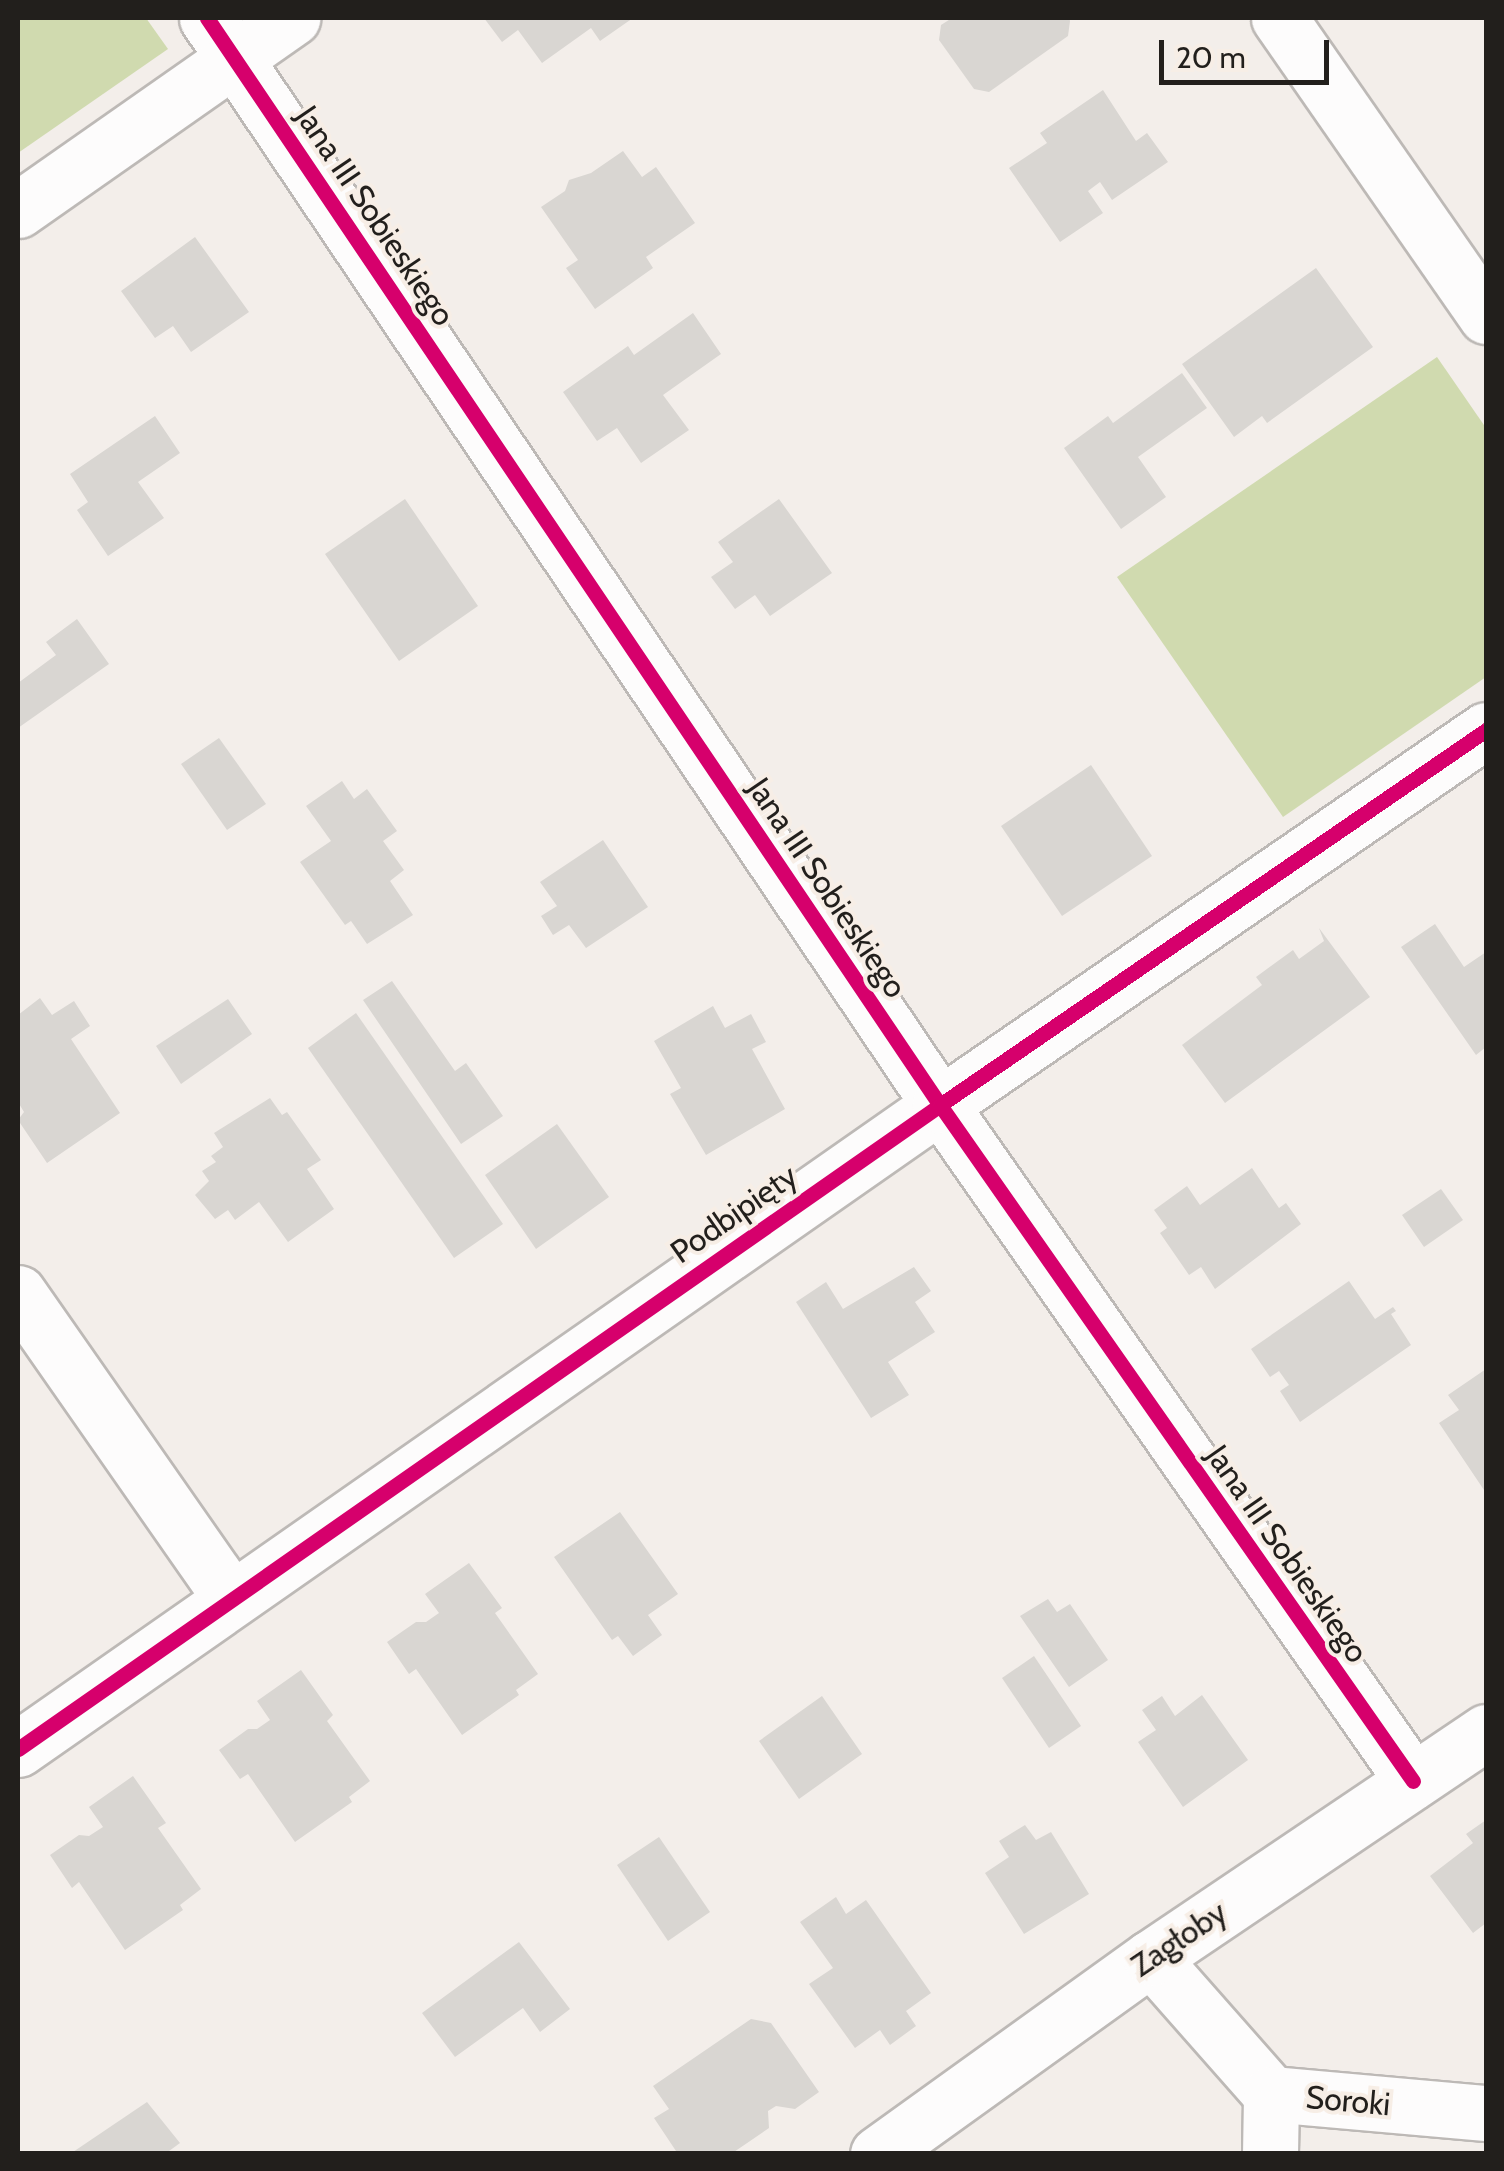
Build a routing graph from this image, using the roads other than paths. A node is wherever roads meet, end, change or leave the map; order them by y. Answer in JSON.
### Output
{"nodes":[{"id":1,"x":292,"y":18,"type":"edge"},
{"id":2,"x":1280,"y":18,"type":"edge"},
{"id":3,"x":221,"y":37,"type":"edge"},
{"id":4,"x":18,"y":210,"type":"edge"},
{"id":5,"x":1486,"y":316,"type":"edge"},
{"id":6,"x":1486,"y":730,"type":"edge"},
{"id":7,"x":940,"y":1104,"type":"junction"},
{"id":8,"x":18,"y":1293,"type":"edge"},
{"id":9,"x":231,"y":1598,"type":"junction"},
{"id":10,"x":1486,"y":1732,"type":"edge"},
{"id":11,"x":18,"y":1749,"type":"edge"},
{"id":12,"x":1413,"y":1781,"type":"junction"},
{"id":13,"x":1151,"y":1958,"type":"junction"},
{"id":14,"x":1271,"y":2094,"type":"junction"},
{"id":15,"x":1486,"y":2113,"type":"edge"},
{"id":16,"x":878,"y":2154,"type":"edge"},
{"id":17,"x":1270,"y":2154,"type":"edge"}],
"edges":[{"from":1,"to":3,"type":"street"},
{"from":2,"to":5,"type":"street"},
{"from":3,"to":4,"type":"street"},
{"from":3,"to":7,"type":"street","name":"Jana III Sobieskiego"},
{"from":6,"to":7,"type":"street","name":"Podbipięty"},
{"from":7,"to":9,"type":"street","name":"Podbipięty"},
{"from":7,"to":12,"type":"street","name":"Jana III Sobieskiego"},
{"from":8,"to":9,"type":"street"},
{"from":9,"to":11,"type":"street","name":"Podbipięty"},
{"from":10,"to":12,"type":"street","name":"Zagłoby"},
{"from":12,"to":13,"type":"street","name":"Zagłoby"},
{"from":13,"to":14,"type":"street","name":"Soroki"},
{"from":13,"to":16,"type":"street","name":"Zagłoby"},
{"from":14,"to":15,"type":"street","name":"Soroki"},
{"from":14,"to":17,"type":"street"}]}
